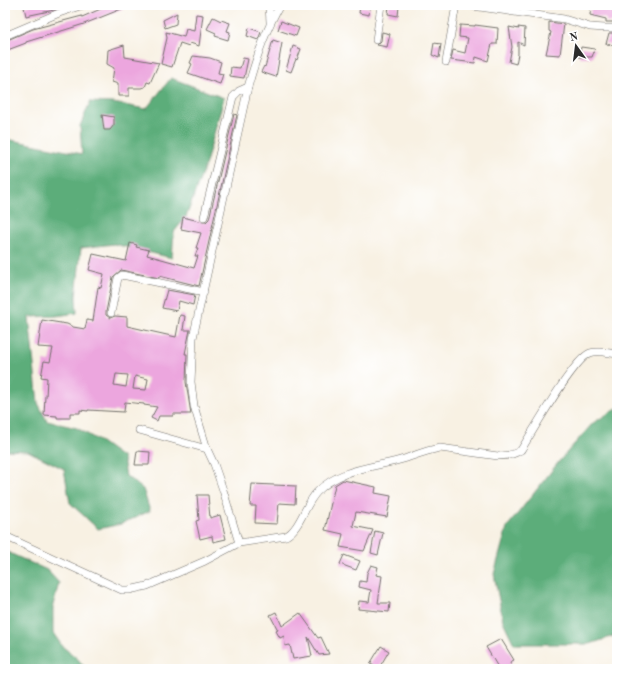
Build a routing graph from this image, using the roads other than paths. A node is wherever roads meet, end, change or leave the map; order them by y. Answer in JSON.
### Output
{"nodes":[{"id":1,"x":83,"y":5,"type":"edge"},
{"id":2,"x":269,"y":5,"type":"edge"},
{"id":3,"x":280,"y":5,"type":"edge"},
{"id":4,"x":381,"y":5,"type":"edge"},
{"id":5,"x":456,"y":5,"type":"edge"},
{"id":6,"x":465,"y":5,"type":"edge"},
{"id":7,"x":270,"y":22,"type":"junction"},
{"id":8,"x":617,"y":28,"type":"edge"},
{"id":9,"x":5,"y":36,"type":"edge"},
{"id":10,"x":376,"y":40,"type":"dead end"},
{"id":11,"x":446,"y":62,"type":"dead end"},
{"id":12,"x":248,"y":87,"type":"junction"},
{"id":13,"x":204,"y":217,"type":"dead end"},
{"id":14,"x":204,"y":292,"type":"junction"},
{"id":15,"x":111,"y":313,"type":"dead end"},
{"id":16,"x":617,"y":354,"type":"edge"},
{"id":17,"x":139,"y":430,"type":"dead end"},
{"id":18,"x":207,"y":449,"type":"junction"},
{"id":19,"x":5,"y":536,"type":"edge"},
{"id":20,"x":239,"y":543,"type":"junction"}],
"edges":[{"from":1,"to":9,"type":"street"},
{"from":2,"to":7,"type":"street"},
{"from":3,"to":7,"type":"street"},
{"from":4,"to":10,"type":"street"},
{"from":5,"to":11,"type":"street"},
{"from":6,"to":8,"type":"street"},
{"from":7,"to":12,"type":"street"},
{"from":12,"to":13,"type":"street"},
{"from":12,"to":14,"type":"street"},
{"from":14,"to":15,"type":"street"},
{"from":14,"to":18,"type":"street"},
{"from":16,"to":20,"type":"street"},
{"from":17,"to":18,"type":"street"},
{"from":18,"to":20,"type":"street"},
{"from":19,"to":20,"type":"street"}]}
